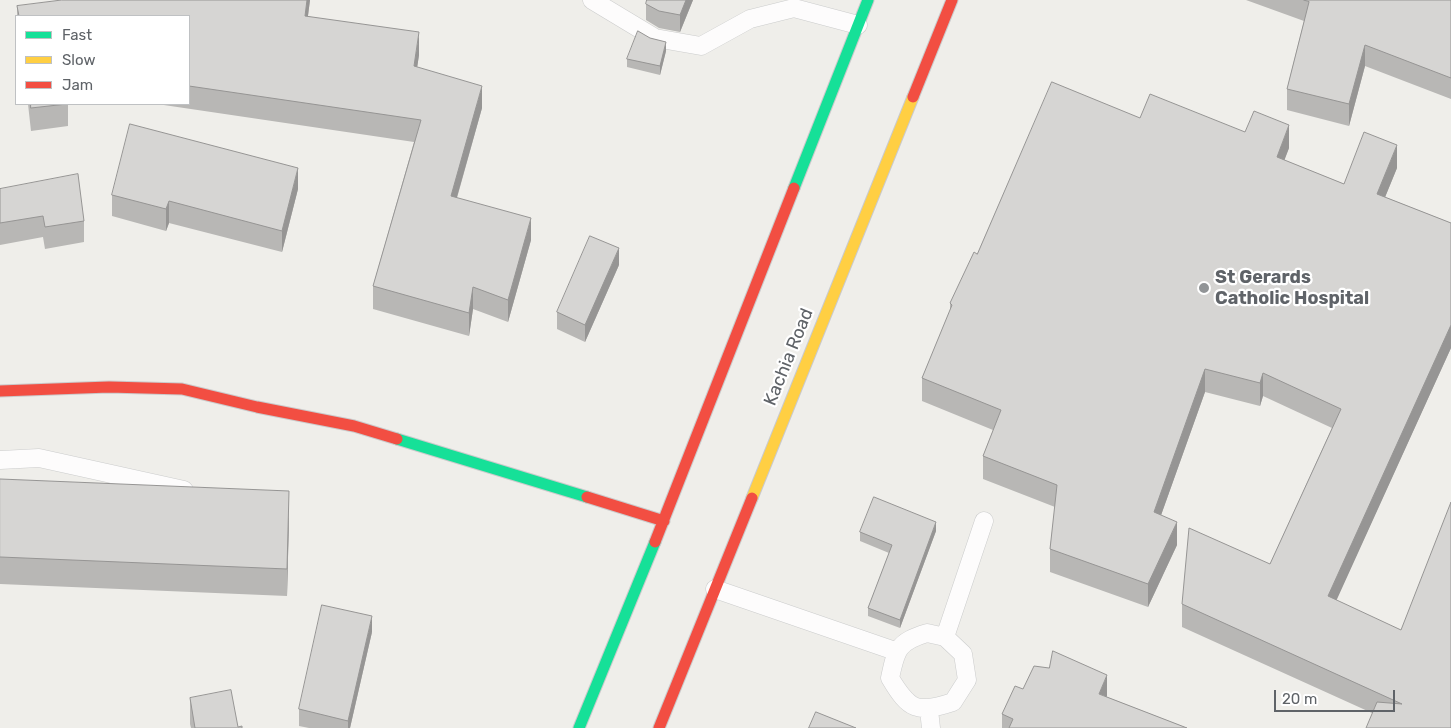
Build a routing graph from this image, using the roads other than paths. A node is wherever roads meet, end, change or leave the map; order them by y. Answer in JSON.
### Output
{"nodes":[{"id":1,"x":592,"y":0,"type":"edge"},
{"id":2,"x":868,"y":0,"type":"edge"},
{"id":3,"x":952,"y":0,"type":"edge"},
{"id":4,"x":858,"y":25,"type":"junction"},
{"id":5,"x":0,"y":391,"type":"edge"},
{"id":6,"x":0,"y":460,"type":"edge"},
{"id":7,"x":204,"y":494,"type":"edge"},
{"id":8,"x":664,"y":521,"type":"junction"},
{"id":9,"x":984,"y":521,"type":"dead end"},
{"id":10,"x":715,"y":589,"type":"junction"},
{"id":11,"x":945,"y":637,"type":"junction"},
{"id":12,"x":895,"y":652,"type":"junction"},
{"id":13,"x":929,"y":710,"type":"junction"},
{"id":14,"x":579,"y":728,"type":"edge"},
{"id":15,"x":660,"y":728,"type":"edge"},
{"id":16,"x":931,"y":728,"type":"edge"}],
"edges":[{"from":1,"to":4,"type":"lane"},
{"from":2,"to":4,"type":"main road"},
{"from":3,"to":10,"type":"main road","name":"Kachia Road"},
{"from":4,"to":8,"type":"main road"},
{"from":5,"to":8,"type":"main road"},
{"from":6,"to":7,"type":"lane"},
{"from":8,"to":14,"type":"main road"},
{"from":9,"to":11,"type":"lane"},
{"from":10,"to":12,"type":"lane"},
{"from":10,"to":15,"type":"main road","name":"Kachia Road"},
{"from":11,"to":12,"type":"lane"},
{"from":11,"to":13,"type":"lane"},
{"from":12,"to":13,"type":"lane"},
{"from":13,"to":16,"type":"lane"}]}
